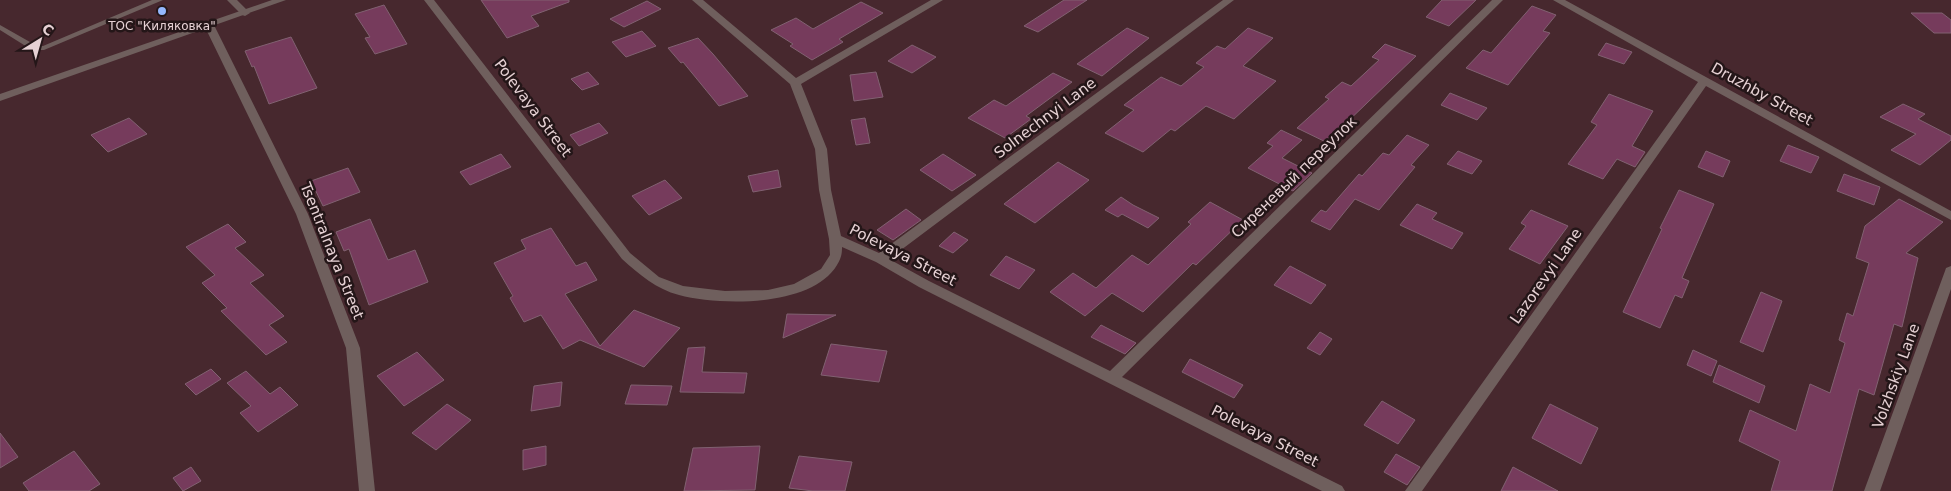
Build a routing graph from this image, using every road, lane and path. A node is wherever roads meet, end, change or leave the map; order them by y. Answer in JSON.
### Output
{"nodes":[{"id":1,"x":159,"y":0,"type":"edge"},
{"id":2,"x":232,"y":0,"type":"edge"},
{"id":3,"x":281,"y":0,"type":"edge"},
{"id":4,"x":429,"y":0,"type":"edge"},
{"id":5,"x":697,"y":0,"type":"edge"},
{"id":6,"x":938,"y":0,"type":"edge"},
{"id":7,"x":1229,"y":0,"type":"edge"},
{"id":8,"x":1498,"y":0,"type":"edge"},
{"id":9,"x":1558,"y":0,"type":"edge"},
{"id":10,"x":245,"y":13,"type":"junction"},
{"id":11,"x":210,"y":25,"type":"junction"},
{"id":12,"x":0,"y":27,"type":"edge"},
{"id":13,"x":1705,"y":80,"type":"junction"},
{"id":14,"x":795,"y":83,"type":"junction"},
{"id":15,"x":0,"y":98,"type":"edge"},
{"id":16,"x":1951,"y":216,"type":"edge"},
{"id":17,"x":835,"y":239,"type":"junction"},
{"id":18,"x":880,"y":259,"type":"junction"},
{"id":19,"x":1951,"y":271,"type":"edge"},
{"id":20,"x":1112,"y":378,"type":"junction"},
{"id":21,"x":1330,"y":489,"type":"edge"},
{"id":22,"x":367,"y":491,"type":"edge"},
{"id":23,"x":1413,"y":491,"type":"edge"},
{"id":24,"x":1872,"y":491,"type":"edge"}],
"edges":[{"from":1,"to":12,"type":"lane"},
{"from":2,"to":10,"type":"street"},
{"from":3,"to":10,"type":"street"},
{"from":4,"to":17,"type":"street","name":"Polevaya Street"},
{"from":5,"to":14,"type":"street"},
{"from":6,"to":14,"type":"street"},
{"from":7,"to":18,"type":"street","name":"Solnechnyi Lane"},
{"from":8,"to":20,"type":"street","name":"Сиреневый переулок"},
{"from":9,"to":13,"type":"street","name":"Druzhby Street"},
{"from":10,"to":11,"type":"street"},
{"from":11,"to":15,"type":"street"},
{"from":11,"to":22,"type":"street","name":"Tsentralnaya Street"},
{"from":13,"to":16,"type":"street","name":"Druzhby Street"},
{"from":13,"to":23,"type":"street","name":"Lazorevyi Lane"},
{"from":14,"to":17,"type":"street"},
{"from":17,"to":18,"type":"street","name":"Polevaya Street"},
{"from":18,"to":20,"type":"street","name":"Polevaya Street"},
{"from":19,"to":24,"type":"street","name":"Volzhskiy Lane"},
{"from":20,"to":21,"type":"street","name":"Polevaya Street"}]}
